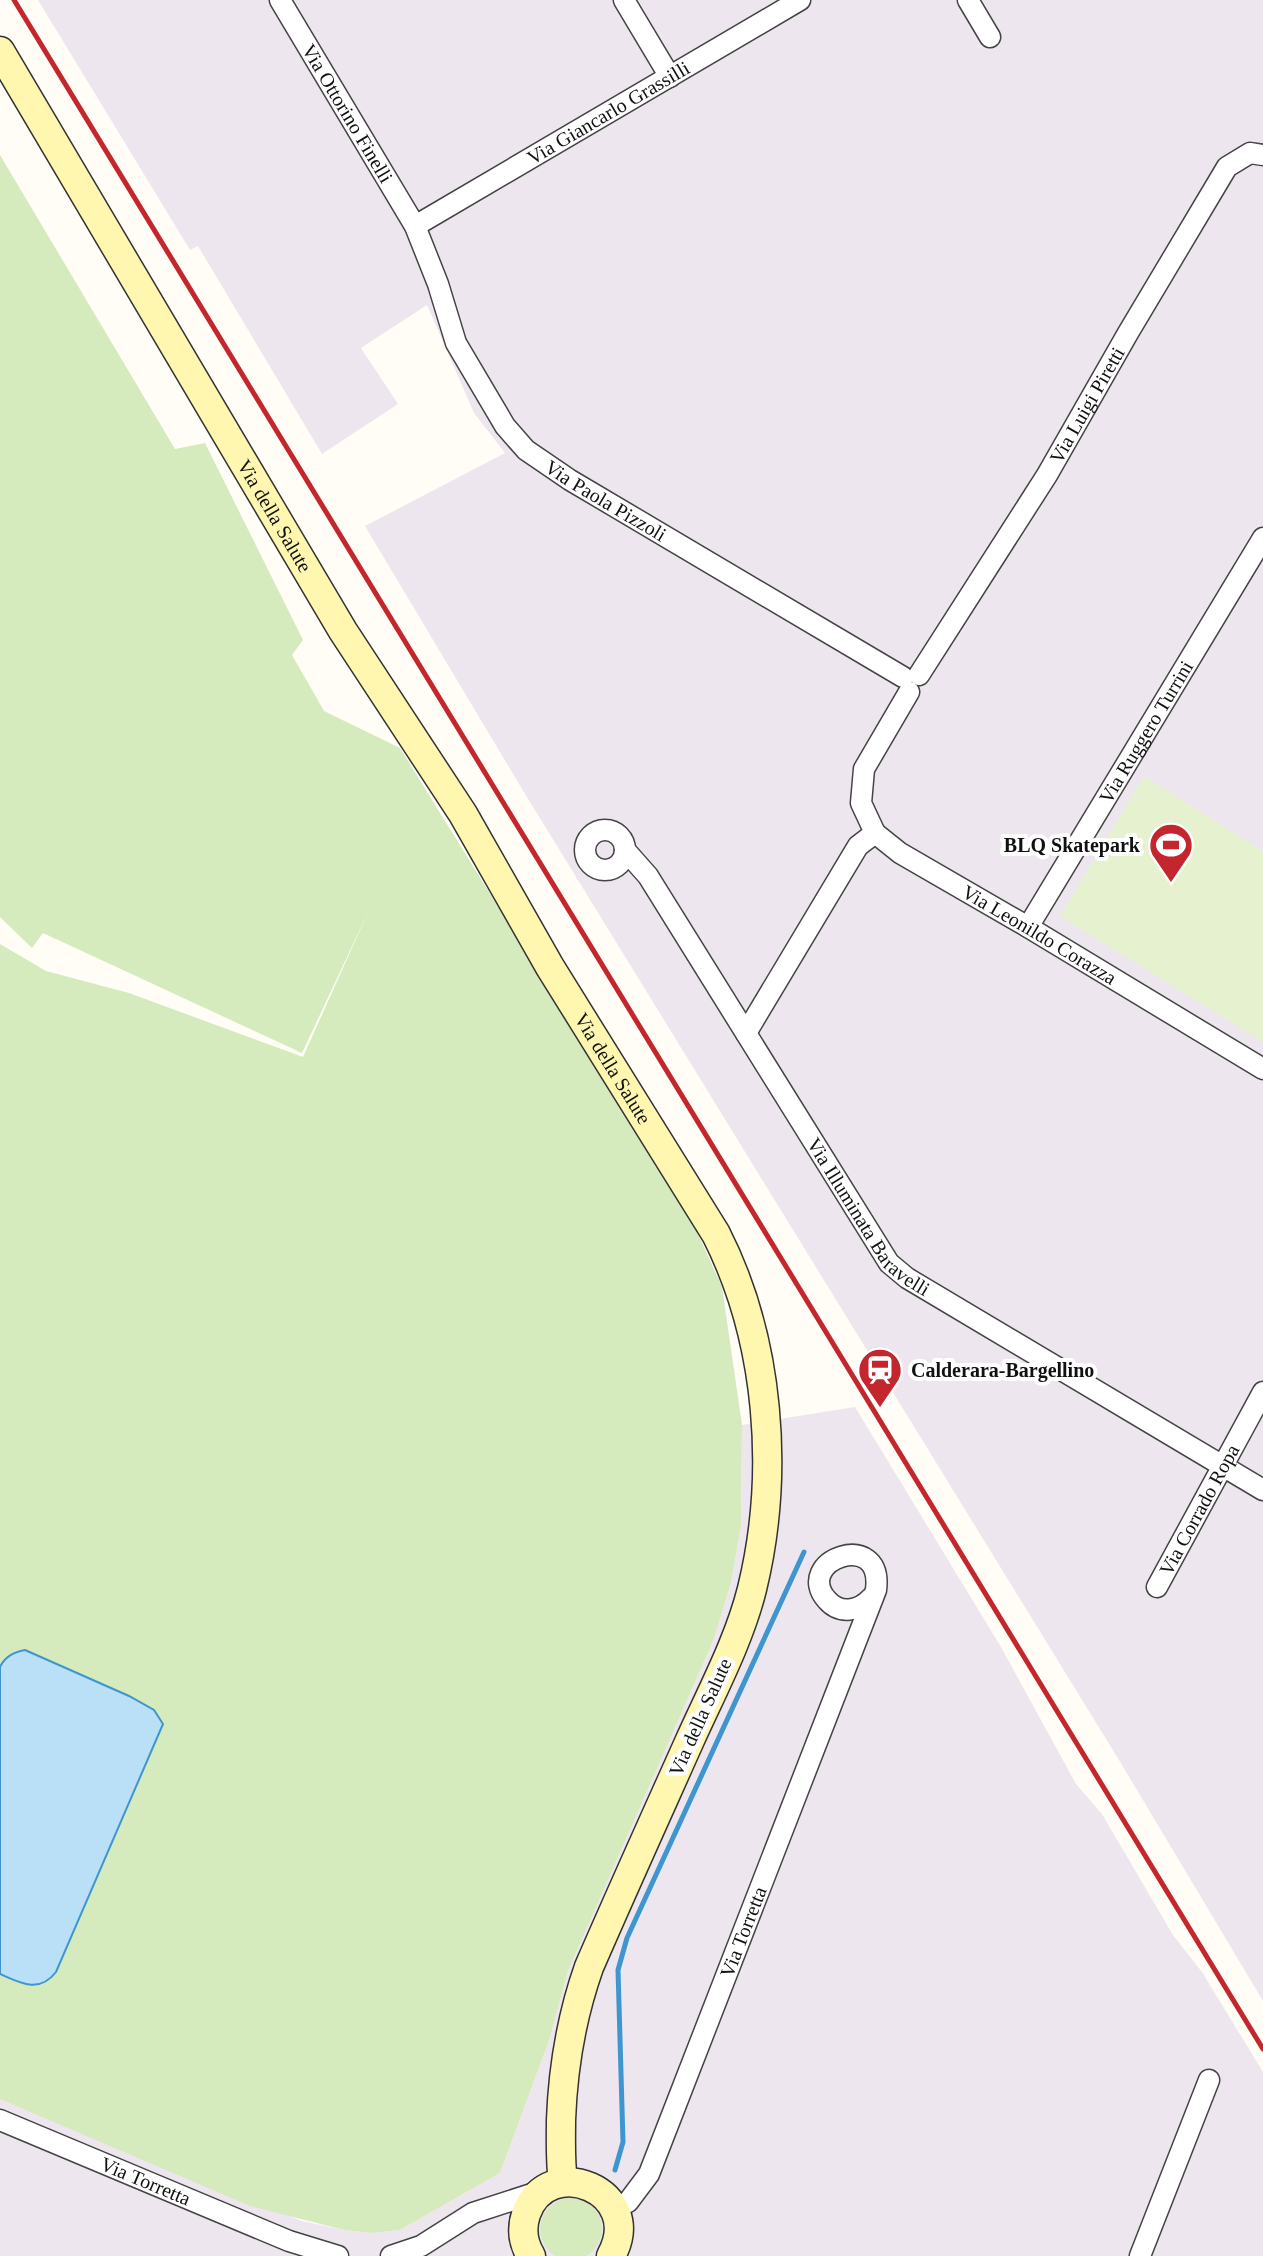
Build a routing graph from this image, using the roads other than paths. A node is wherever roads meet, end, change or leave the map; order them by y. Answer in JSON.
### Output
{"nodes":[{"id":1,"x":280,"y":0,"type":"edge"},
{"id":2,"x":624,"y":0,"type":"edge"},
{"id":3,"x":800,"y":0,"type":"edge"},
{"id":4,"x":968,"y":0,"type":"edge"},
{"id":5,"x":990,"y":37,"type":"dead end"},
{"id":6,"x":0,"y":51,"type":"edge"},
{"id":7,"x":670,"y":77,"type":"junction"},
{"id":8,"x":1263,"y":155,"type":"edge"},
{"id":9,"x":415,"y":226,"type":"junction"},
{"id":10,"x":1263,"y":538,"type":"edge"},
{"id":11,"x":909,"y":675,"type":"junction"},
{"id":12,"x":896,"y":715,"type":"junction"},
{"id":13,"x":875,"y":833,"type":"junction"},
{"id":14,"x":625,"y":850,"type":"dead end"},
{"id":15,"x":1028,"y":927,"type":"junction"},
{"id":16,"x":746,"y":1033,"type":"junction"},
{"id":17,"x":1263,"y":1069,"type":"edge"},
{"id":18,"x":1263,"y":1392,"type":"edge"},
{"id":19,"x":1225,"y":1465,"type":"junction"},
{"id":20,"x":1263,"y":1490,"type":"edge"},
{"id":21,"x":1157,"y":1587,"type":"dead end"},
{"id":22,"x":871,"y":1598,"type":"junction"},
{"id":23,"x":841,"y":1609,"type":"junction"},
{"id":24,"x":856,"y":1643,"type":"junction"},
{"id":25,"x":1209,"y":2080,"type":"dead end"},
{"id":26,"x":0,"y":2120,"type":"edge"},
{"id":27,"x":554,"y":2186,"type":"junction"},
{"id":28,"x":614,"y":2208,"type":"junction"},
{"id":29,"x":473,"y":2213,"type":"junction"},
{"id":30,"x":527,"y":2250,"type":"edge"},
{"id":31,"x":338,"y":2256,"type":"edge"},
{"id":32,"x":391,"y":2256,"type":"edge"},
{"id":33,"x":611,"y":2256,"type":"edge"},
{"id":34,"x":1140,"y":2256,"type":"edge"}],
"edges":[{"from":1,"to":9,"type":"street","name":"Via Ottorino Finelli"},
{"from":2,"to":7,"type":"street"},
{"from":3,"to":7,"type":"street","name":"Via Giancarlo Grassilli"},
{"from":4,"to":5,"type":"street"},
{"from":6,"to":27,"type":"street","name":"Via della Salute"},
{"from":7,"to":9,"type":"street","name":"Via Giancarlo Grassilli"},
{"from":8,"to":11,"type":"street","name":"Via Luigi Piretti"},
{"from":9,"to":11,"type":"street","name":"Via Paola Pizzoli"},
{"from":10,"to":15,"type":"street","name":"Via Ruggero Turrini"},
{"from":11,"to":12,"type":"street","name":"Via Luigi Piretti"},
{"from":11,"to":12,"type":"street"},
{"from":12,"to":13,"type":"street","name":"Via Luigi Piretti"},
{"from":13,"to":15,"type":"street","name":"Via Leonildo Corazza"},
{"from":13,"to":16,"type":"street"},
{"from":14,"to":16,"type":"street","name":"Via Illuminata Baravelli"},
{"from":15,"to":17,"type":"street","name":"Via Leonildo Corazza"},
{"from":16,"to":19,"type":"street","name":"Via Illuminata Baravelli"},
{"from":18,"to":19,"type":"street","name":"Via Corrado Ropa"},
{"from":19,"to":20,"type":"street","name":"Via Illuminata Baravelli"},
{"from":19,"to":21,"type":"street","name":"Via Corrado Ropa"},
{"from":22,"to":23,"type":"street"},
{"from":22,"to":23,"type":"street","name":"Via Torretta"},
{"from":22,"to":24,"type":"street","name":"Via Torretta"},
{"from":23,"to":24,"type":"street","name":"Via Torretta"},
{"from":24,"to":28,"type":"street","name":"Via Torretta"},
{"from":25,"to":34,"type":"street"},
{"from":26,"to":31,"type":"street","name":"Via Torretta"},
{"from":27,"to":28,"type":"street"},
{"from":27,"to":29,"type":"street"},
{"from":27,"to":30,"type":"street"},
{"from":28,"to":33,"type":"street"},
{"from":29,"to":30,"type":"street"},
{"from":29,"to":32,"type":"street"}]}
